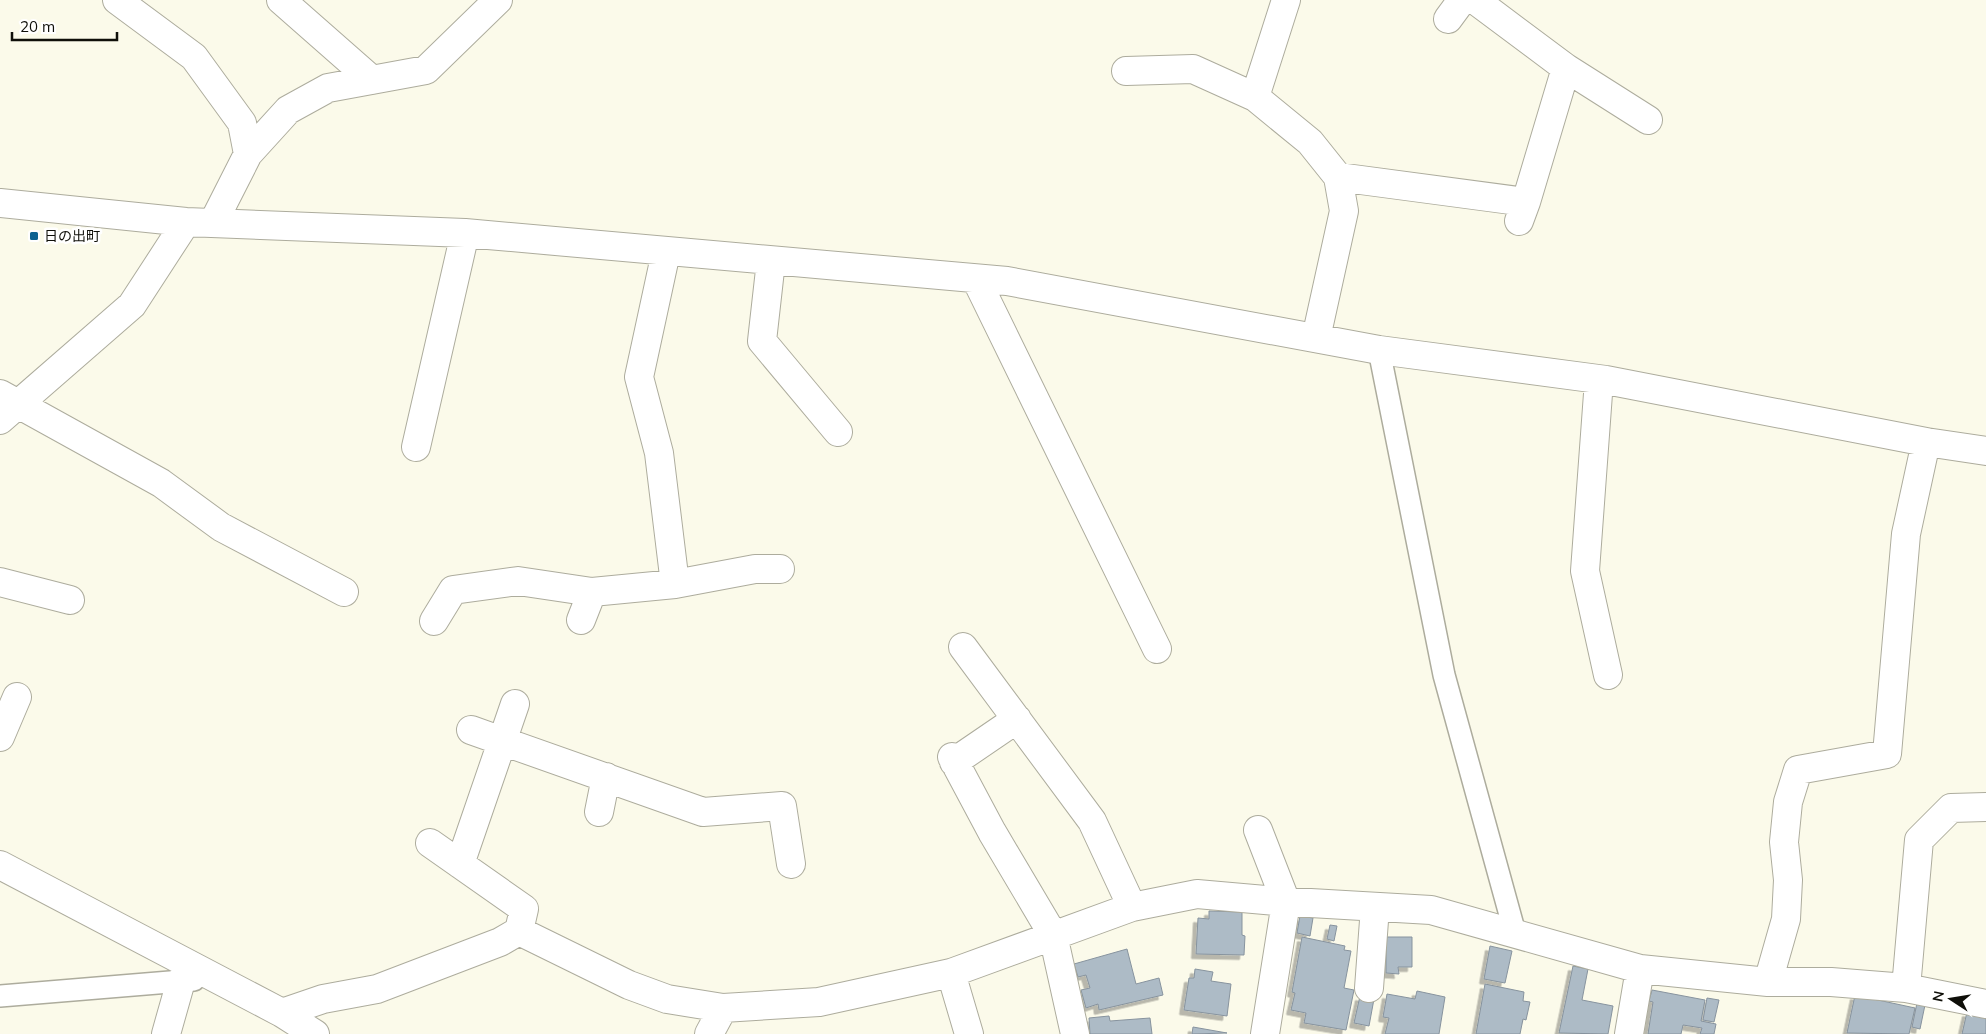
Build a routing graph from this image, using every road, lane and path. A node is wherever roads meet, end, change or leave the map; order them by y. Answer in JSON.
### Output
{"nodes":[{"id":1,"x":117,"y":0,"type":"edge"},
{"id":2,"x":282,"y":0,"type":"edge"},
{"id":3,"x":498,"y":0,"type":"edge"},
{"id":4,"x":1286,"y":0,"type":"edge"},
{"id":5,"x":1475,"y":0,"type":"edge"},
{"id":6,"x":1566,"y":68,"type":"junction"},
{"id":7,"x":1126,"y":71,"type":"dead end"},
{"id":8,"x":372,"y":80,"type":"junction"},
{"id":9,"x":1255,"y":97,"type":"junction"},
{"id":10,"x":1648,"y":120,"type":"dead end"},
{"id":11,"x":248,"y":154,"type":"junction"},
{"id":12,"x":1338,"y":178,"type":"junction"},
{"id":13,"x":0,"y":203,"type":"edge"},
{"id":14,"x":186,"y":222,"type":"junction"},
{"id":15,"x":213,"y":223,"type":"junction"},
{"id":16,"x":465,"y":233,"type":"junction"},
{"id":17,"x":666,"y":252,"type":"junction"},
{"id":18,"x":771,"y":261,"type":"junction"},
{"id":19,"x":976,"y":279,"type":"junction"},
{"id":20,"x":1316,"y":338,"type":"junction"},
{"id":21,"x":1379,"y":350,"type":"junction"},
{"id":22,"x":1599,"y":380,"type":"junction"},
{"id":23,"x":6,"y":406,"type":"edge"},
{"id":24,"x":838,"y":432,"type":"dead end"},
{"id":25,"x":1926,"y":442,"type":"junction"},
{"id":26,"x":416,"y":447,"type":"dead end"},
{"id":27,"x":1986,"y":451,"type":"edge"},
{"id":28,"x":780,"y":569,"type":"dead end"},
{"id":29,"x":0,"y":582,"type":"edge"},
{"id":30,"x":675,"y":584,"type":"junction"},
{"id":31,"x":344,"y":592,"type":"dead end"},
{"id":32,"x":592,"y":592,"type":"junction"},
{"id":33,"x":70,"y":600,"type":"dead end"},
{"id":34,"x":580,"y":620,"type":"dead end"},
{"id":35,"x":434,"y":621,"type":"dead end"},
{"id":36,"x":963,"y":646,"type":"dead end"},
{"id":37,"x":1157,"y":649,"type":"dead end"},
{"id":38,"x":1608,"y":676,"type":"dead end"},
{"id":39,"x":17,"y":696,"type":"dead end"},
{"id":40,"x":515,"y":704,"type":"dead end"},
{"id":41,"x":1017,"y":719,"type":"junction"},
{"id":42,"x":471,"y":730,"type":"dead end"},
{"id":43,"x":0,"y":736,"type":"edge"},
{"id":44,"x":503,"y":740,"type":"junction"},
{"id":45,"x":606,"y":777,"type":"junction"},
{"id":46,"x":1986,"y":807,"type":"edge"},
{"id":47,"x":599,"y":812,"type":"dead end"},
{"id":48,"x":1258,"y":830,"type":"dead end"},
{"id":49,"x":430,"y":843,"type":"dead end"},
{"id":50,"x":460,"y":864,"type":"junction"},
{"id":51,"x":791,"y":864,"type":"dead end"},
{"id":52,"x":0,"y":865,"type":"edge"},
{"id":53,"x":1286,"y":902,"type":"junction"},
{"id":54,"x":1132,"y":907,"type":"junction"},
{"id":55,"x":1375,"y":907,"type":"junction"},
{"id":56,"x":519,"y":931,"type":"junction"},
{"id":57,"x":1515,"y":933,"type":"junction"},
{"id":58,"x":1053,"y":935,"type":"junction"},
{"id":59,"x":1640,"y":968,"type":"junction"},
{"id":60,"x":950,"y":972,"type":"junction"},
{"id":61,"x":215,"y":978,"type":"junction"},
{"id":62,"x":181,"y":981,"type":"junction"},
{"id":63,"x":1768,"y":982,"type":"junction"},
{"id":64,"x":1369,"y":988,"type":"dead end"},
{"id":65,"x":1906,"y":988,"type":"junction"},
{"id":66,"x":0,"y":996,"type":"edge"},
{"id":67,"x":1986,"y":1004,"type":"edge"},
{"id":68,"x":723,"y":1008,"type":"junction"},
{"id":69,"x":282,"y":1013,"type":"junction"},
{"id":70,"x":166,"y":1034,"type":"edge"},
{"id":71,"x":315,"y":1034,"type":"edge"},
{"id":72,"x":709,"y":1034,"type":"edge"},
{"id":73,"x":969,"y":1034,"type":"edge"},
{"id":74,"x":1074,"y":1034,"type":"edge"},
{"id":75,"x":1265,"y":1034,"type":"edge"},
{"id":76,"x":1629,"y":1034,"type":"edge"}],
"edges":[{"from":1,"to":11,"type":"street"},
{"from":2,"to":8,"type":"street"},
{"from":3,"to":8,"type":"street"},
{"from":4,"to":9,"type":"street"},
{"from":5,"to":6,"type":"street"},
{"from":6,"to":10,"type":"street"},
{"from":6,"to":12,"type":"street"},
{"from":7,"to":9,"type":"street"},
{"from":8,"to":11,"type":"street"},
{"from":9,"to":12,"type":"street"},
{"from":11,"to":15,"type":"street"},
{"from":12,"to":20,"type":"street"},
{"from":13,"to":14,"type":"street"},
{"from":14,"to":15,"type":"street"},
{"from":14,"to":23,"type":"street"},
{"from":15,"to":16,"type":"street"},
{"from":16,"to":17,"type":"street"},
{"from":16,"to":26,"type":"street"},
{"from":17,"to":18,"type":"street"},
{"from":17,"to":30,"type":"street"},
{"from":18,"to":19,"type":"street"},
{"from":18,"to":24,"type":"street"},
{"from":19,"to":20,"type":"street"},
{"from":19,"to":37,"type":"street"},
{"from":20,"to":21,"type":"street"},
{"from":21,"to":22,"type":"street"},
{"from":21,"to":57,"type":"lane"},
{"from":22,"to":25,"type":"street"},
{"from":22,"to":38,"type":"street"},
{"from":23,"to":31,"type":"street"},
{"from":25,"to":27,"type":"street"},
{"from":25,"to":63,"type":"street"},
{"from":28,"to":30,"type":"street"},
{"from":29,"to":33,"type":"street"},
{"from":30,"to":32,"type":"street"},
{"from":32,"to":34,"type":"street"},
{"from":32,"to":35,"type":"street"},
{"from":36,"to":41,"type":"street"},
{"from":39,"to":43,"type":"street"},
{"from":40,"to":44,"type":"street"},
{"from":41,"to":54,"type":"street"},
{"from":41,"to":58,"type":"street"},
{"from":42,"to":44,"type":"street"},
{"from":44,"to":45,"type":"street"},
{"from":44,"to":50,"type":"street"},
{"from":45,"to":47,"type":"street"},
{"from":45,"to":51,"type":"street"},
{"from":46,"to":65,"type":"street"},
{"from":48,"to":53,"type":"street"},
{"from":49,"to":50,"type":"street"},
{"from":50,"to":56,"type":"street"},
{"from":52,"to":61,"type":"street"},
{"from":53,"to":54,"type":"street"},
{"from":53,"to":55,"type":"street"},
{"from":53,"to":75,"type":"street"},
{"from":54,"to":58,"type":"street"},
{"from":55,"to":57,"type":"street"},
{"from":55,"to":64,"type":"street"},
{"from":56,"to":68,"type":"street"},
{"from":56,"to":69,"type":"street"},
{"from":57,"to":59,"type":"street"},
{"from":58,"to":60,"type":"street"},
{"from":58,"to":74,"type":"street"},
{"from":59,"to":63,"type":"street"},
{"from":59,"to":76,"type":"street"},
{"from":60,"to":68,"type":"street"},
{"from":60,"to":73,"type":"street"},
{"from":61,"to":62,"type":"lane"},
{"from":61,"to":69,"type":"street"},
{"from":62,"to":66,"type":"lane"},
{"from":62,"to":70,"type":"street"},
{"from":63,"to":65,"type":"street"},
{"from":65,"to":67,"type":"street"},
{"from":68,"to":72,"type":"street"},
{"from":69,"to":71,"type":"street"}]}
